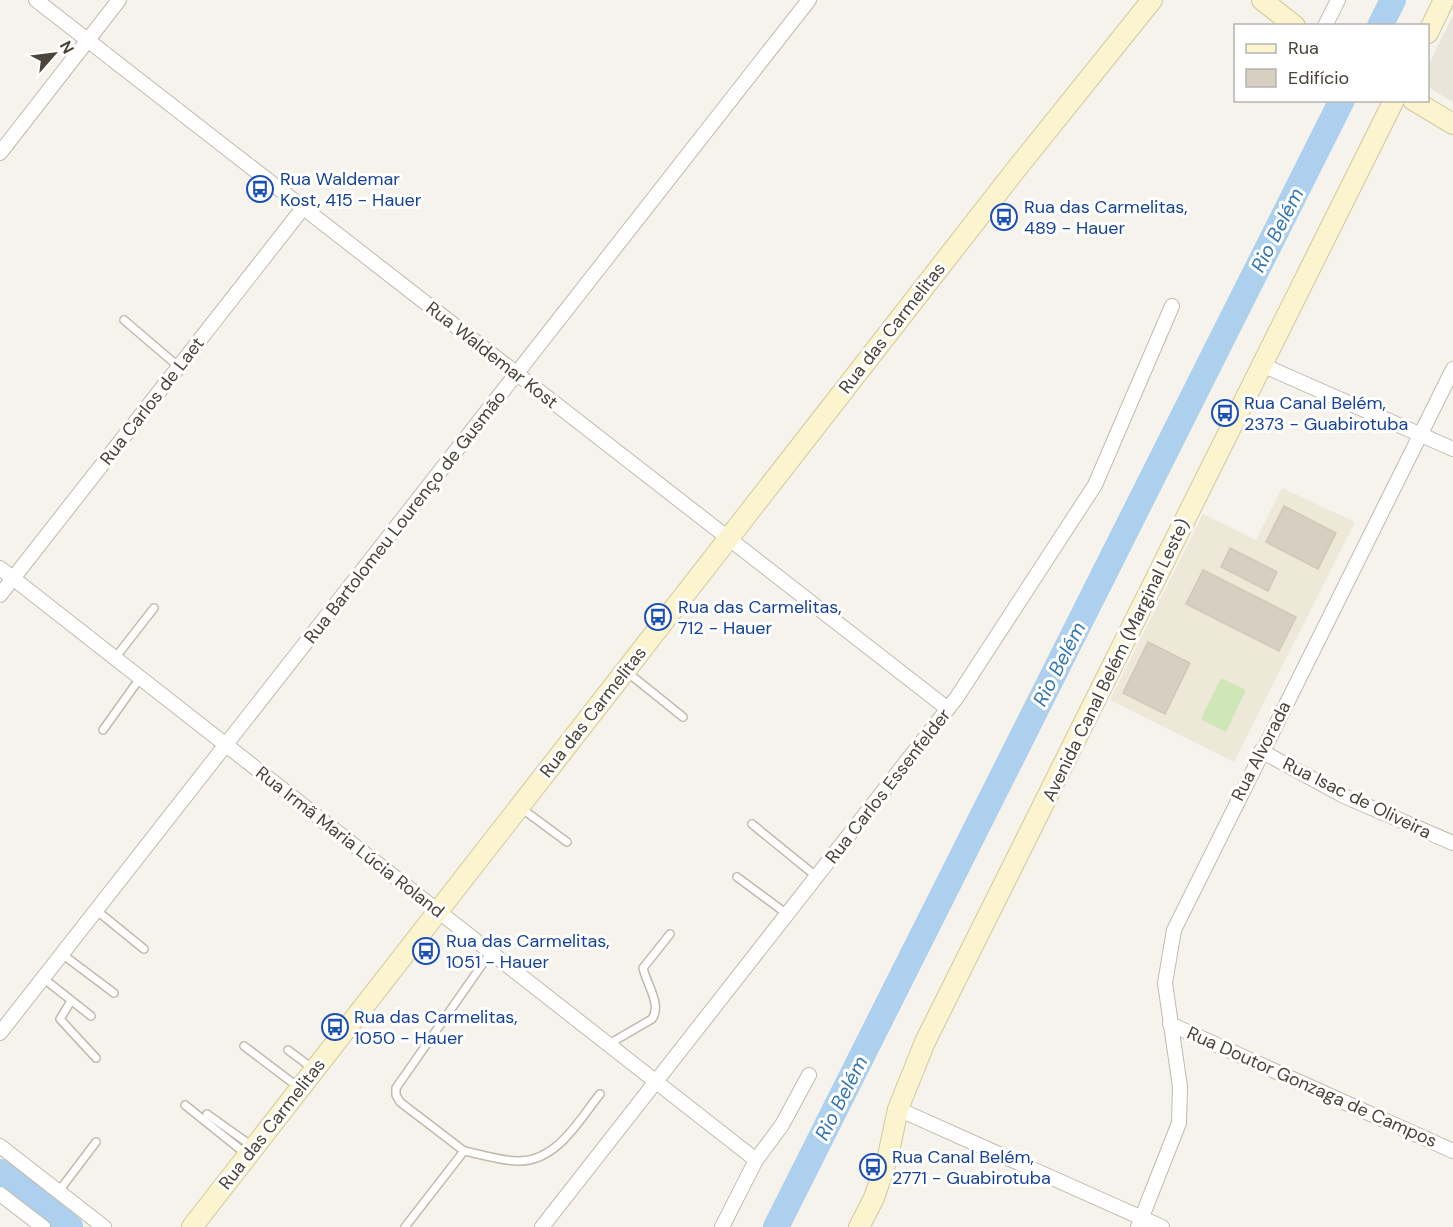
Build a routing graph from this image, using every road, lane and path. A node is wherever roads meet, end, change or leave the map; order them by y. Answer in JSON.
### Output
{"nodes":[{"id":1,"x":36,"y":0,"type":"edge"},
{"id":2,"x":119,"y":0,"type":"edge"},
{"id":3,"x":810,"y":0,"type":"edge"},
{"id":4,"x":1152,"y":0,"type":"edge"},
{"id":5,"x":1262,"y":0,"type":"edge"},
{"id":6,"x":1338,"y":0,"type":"edge"},
{"id":7,"x":1444,"y":0,"type":"edge"},
{"id":8,"x":1292,"y":24,"type":"edge"},
{"id":9,"x":1326,"y":24,"type":"edge"},
{"id":10,"x":1429,"y":31,"type":"edge"},
{"id":11,"x":88,"y":40,"type":"junction"},
{"id":12,"x":1393,"y":102,"type":"edge"},
{"id":13,"x":1416,"y":102,"type":"edge"},
{"id":14,"x":1453,"y":124,"type":"edge"},
{"id":15,"x":0,"y":153,"type":"edge"},
{"id":16,"x":303,"y":208,"type":"junction"},
{"id":17,"x":1172,"y":306,"type":"dead end"},
{"id":18,"x":124,"y":320,"type":"dead end"},
{"id":19,"x":1262,"y":365,"type":"junction"},
{"id":20,"x":179,"y":367,"type":"junction"},
{"id":21,"x":1453,"y":369,"type":"edge"},
{"id":22,"x":517,"y":374,"type":"junction"},
{"id":23,"x":1420,"y":434,"type":"junction"},
{"id":24,"x":1453,"y":449,"type":"edge"},
{"id":25,"x":728,"y":538,"type":"junction"},
{"id":26,"x":0,"y":568,"type":"edge"},
{"id":27,"x":13,"y":578,"type":"junction"},
{"id":28,"x":0,"y":595,"type":"edge"},
{"id":29,"x":154,"y":608,"type":"dead end"},
{"id":30,"x":115,"y":658,"type":"junction"},
{"id":31,"x":625,"y":671,"type":"junction"},
{"id":32,"x":140,"y":678,"type":"junction"},
{"id":33,"x":948,"y":709,"type":"junction"},
{"id":34,"x":683,"y":717,"type":"dead end"},
{"id":35,"x":103,"y":730,"type":"dead end"},
{"id":36,"x":226,"y":745,"type":"junction"},
{"id":37,"x":1261,"y":751,"type":"junction"},
{"id":38,"x":519,"y":806,"type":"junction"},
{"id":39,"x":752,"y":824,"type":"dead end"},
{"id":40,"x":567,"y":842,"type":"dead end"},
{"id":41,"x":1453,"y":843,"type":"edge"},
{"id":42,"x":737,"y":877,"type":"dead end"},
{"id":43,"x":817,"y":877,"type":"junction"},
{"id":44,"x":96,"y":910,"type":"junction"},
{"id":45,"x":438,"y":911,"type":"junction"},
{"id":46,"x":787,"y":914,"type":"junction"},
{"id":47,"x":670,"y":934,"type":"dead end"},
{"id":48,"x":144,"y":949,"type":"dead end"},
{"id":49,"x":491,"y":952,"type":"junction"},
{"id":50,"x":62,"y":954,"type":"junction"},
{"id":51,"x":43,"y":978,"type":"junction"},
{"id":52,"x":114,"y":993,"type":"dead end"},
{"id":53,"x":71,"y":1001,"type":"junction"},
{"id":54,"x":91,"y":1016,"type":"dead end"},
{"id":55,"x":1170,"y":1024,"type":"junction"},
{"id":56,"x":0,"y":1033,"type":"edge"},
{"id":57,"x":609,"y":1044,"type":"junction"},
{"id":58,"x":244,"y":1046,"type":"dead end"},
{"id":59,"x":288,"y":1050,"type":"dead end"},
{"id":60,"x":96,"y":1058,"type":"dead end"},
{"id":61,"x":315,"y":1069,"type":"junction"},
{"id":62,"x":809,"y":1075,"type":"dead end"},
{"id":63,"x":656,"y":1082,"type":"junction"},
{"id":64,"x":300,"y":1088,"type":"junction"},
{"id":65,"x":600,"y":1094,"type":"dead end"},
{"id":66,"x":185,"y":1105,"type":"dead end"},
{"id":67,"x":898,"y":1109,"type":"junction"},
{"id":68,"x":207,"y":1114,"type":"dead end"},
{"id":69,"x":96,"y":1142,"type":"dead end"},
{"id":70,"x":0,"y":1146,"type":"edge"},
{"id":71,"x":251,"y":1151,"type":"junction"},
{"id":72,"x":464,"y":1151,"type":"junction"},
{"id":73,"x":1453,"y":1152,"type":"edge"},
{"id":74,"x":756,"y":1160,"type":"junction"},
{"id":75,"x":58,"y":1191,"type":"junction"},
{"id":76,"x":0,"y":1194,"type":"edge"},
{"id":77,"x":1140,"y":1223,"type":"edge"},
{"id":78,"x":43,"y":1227,"type":"edge"},
{"id":79,"x":104,"y":1227,"type":"edge"},
{"id":80,"x":192,"y":1227,"type":"edge"},
{"id":81,"x":405,"y":1227,"type":"edge"},
{"id":82,"x":542,"y":1227,"type":"edge"},
{"id":83,"x":722,"y":1227,"type":"edge"},
{"id":84,"x":859,"y":1227,"type":"edge"},
{"id":85,"x":1162,"y":1227,"type":"edge"}],
"edges":[{"from":1,"to":11,"type":"street","name":"Rua Waldemar Kost"},
{"from":2,"to":11,"type":"street"},
{"from":3,"to":22,"type":"street","name":"Rua Bartolomeu Lourenço de Gusmão"},
{"from":4,"to":25,"type":"street","name":"Rua das Carmelitas"},
{"from":5,"to":8,"type":"street"},
{"from":6,"to":9,"type":"street"},
{"from":7,"to":10,"type":"street"},
{"from":11,"to":15,"type":"street"},
{"from":11,"to":16,"type":"street","name":"Rua Waldemar Kost"},
{"from":12,"to":19,"type":"street","name":"Avenida Canal Belém (Marginal Leste)"},
{"from":13,"to":14,"type":"street"},
{"from":16,"to":20,"type":"street","name":"Rua Carlos de Laet"},
{"from":16,"to":22,"type":"street","name":"Rua Waldemar Kost"},
{"from":17,"to":33,"type":"street","name":"Rua Carlos Essenfelder"},
{"from":18,"to":20,"type":"lane"},
{"from":19,"to":23,"type":"street"},
{"from":19,"to":67,"type":"street","name":"Avenida Canal Belém (Marginal Leste)"},
{"from":20,"to":27,"type":"street","name":"Rua Carlos de Laet"},
{"from":21,"to":23,"type":"street","name":"Rua Alvorada"},
{"from":22,"to":25,"type":"street","name":"Rua Waldemar Kost"},
{"from":22,"to":36,"type":"street","name":"Rua Bartolomeu Lourenço de Gusmão"},
{"from":23,"to":24,"type":"street"},
{"from":23,"to":37,"type":"street","name":"Rua Alvorada"},
{"from":25,"to":31,"type":"street","name":"Rua das Carmelitas"},
{"from":25,"to":33,"type":"street","name":"Rua Waldemar Kost"},
{"from":26,"to":27,"type":"street","name":"Rua Irmã Maria Lúcia Roland"},
{"from":27,"to":28,"type":"street","name":"Rua Carlos de Laet"},
{"from":27,"to":30,"type":"street","name":"Rua Irmã Maria Lúcia Roland"},
{"from":29,"to":30,"type":"lane"},
{"from":30,"to":32,"type":"street","name":"Rua Irmã Maria Lúcia Roland"},
{"from":31,"to":34,"type":"lane"},
{"from":31,"to":38,"type":"street","name":"Rua das Carmelitas"},
{"from":32,"to":35,"type":"lane"},
{"from":32,"to":36,"type":"street","name":"Rua Irmã Maria Lúcia Roland"},
{"from":33,"to":43,"type":"street","name":"Rua Carlos Essenfelder"},
{"from":36,"to":44,"type":"street","name":"Rua Bartolomeu Lourenço de Gusmão"},
{"from":36,"to":45,"type":"street","name":"Rua Irmã Maria Lúcia Roland"},
{"from":37,"to":41,"type":"street","name":"Rua Isac de Oliveira"},
{"from":37,"to":55,"type":"street","name":"Rua Alvorada"},
{"from":38,"to":40,"type":"lane"},
{"from":38,"to":45,"type":"street","name":"Rua das Carmelitas"},
{"from":39,"to":43,"type":"lane"},
{"from":42,"to":46,"type":"lane"},
{"from":43,"to":46,"type":"street","name":"Rua Carlos Essenfelder"},
{"from":44,"to":48,"type":"lane"},
{"from":44,"to":50,"type":"street","name":"Rua Bartolomeu Lourenço de Gusmão"},
{"from":45,"to":49,"type":"street","name":"Rua Irmã Maria Lúcia Roland"},
{"from":45,"to":61,"type":"street","name":"Rua das Carmelitas"},
{"from":46,"to":63,"type":"street","name":"Rua Carlos Essenfelder"},
{"from":47,"to":57,"type":"lane"},
{"from":49,"to":57,"type":"street","name":"Rua Irmã Maria Lúcia Roland"},
{"from":49,"to":72,"type":"lane"},
{"from":50,"to":51,"type":"street","name":"Rua Bartolomeu Lourenço de Gusmão"},
{"from":50,"to":52,"type":"lane"},
{"from":51,"to":53,"type":"lane"},
{"from":51,"to":56,"type":"street","name":"Rua Bartolomeu Lourenço de Gusmão"},
{"from":53,"to":54,"type":"lane"},
{"from":53,"to":60,"type":"lane"},
{"from":55,"to":73,"type":"street","name":"Rua Doutor Gonzaga de Campos"},
{"from":55,"to":77,"type":"street","name":"Rua Alvorada"},
{"from":57,"to":63,"type":"street","name":"Rua Irmã Maria Lúcia Roland"},
{"from":58,"to":64,"type":"lane"},
{"from":59,"to":61,"type":"lane"},
{"from":61,"to":64,"type":"street","name":"Rua das Carmelitas"},
{"from":62,"to":74,"type":"street"},
{"from":63,"to":74,"type":"street","name":"Rua Irmã Maria Lúcia Roland"},
{"from":63,"to":82,"type":"street","name":"Rua Carlos Essenfelder"},
{"from":64,"to":71,"type":"street","name":"Rua das Carmelitas"},
{"from":65,"to":72,"type":"lane"},
{"from":66,"to":71,"type":"lane"},
{"from":67,"to":77,"type":"street"},
{"from":67,"to":84,"type":"street","name":"Avenida Canal Belém (Marginal Leste)"},
{"from":68,"to":71,"type":"lane"},
{"from":69,"to":75,"type":"lane"},
{"from":70,"to":75,"type":"street"},
{"from":71,"to":80,"type":"street","name":"Rua das Carmelitas"},
{"from":72,"to":81,"type":"lane"},
{"from":74,"to":83,"type":"street"},
{"from":75,"to":79,"type":"street"},
{"from":76,"to":78,"type":"street"},
{"from":77,"to":85,"type":"street"}]}
